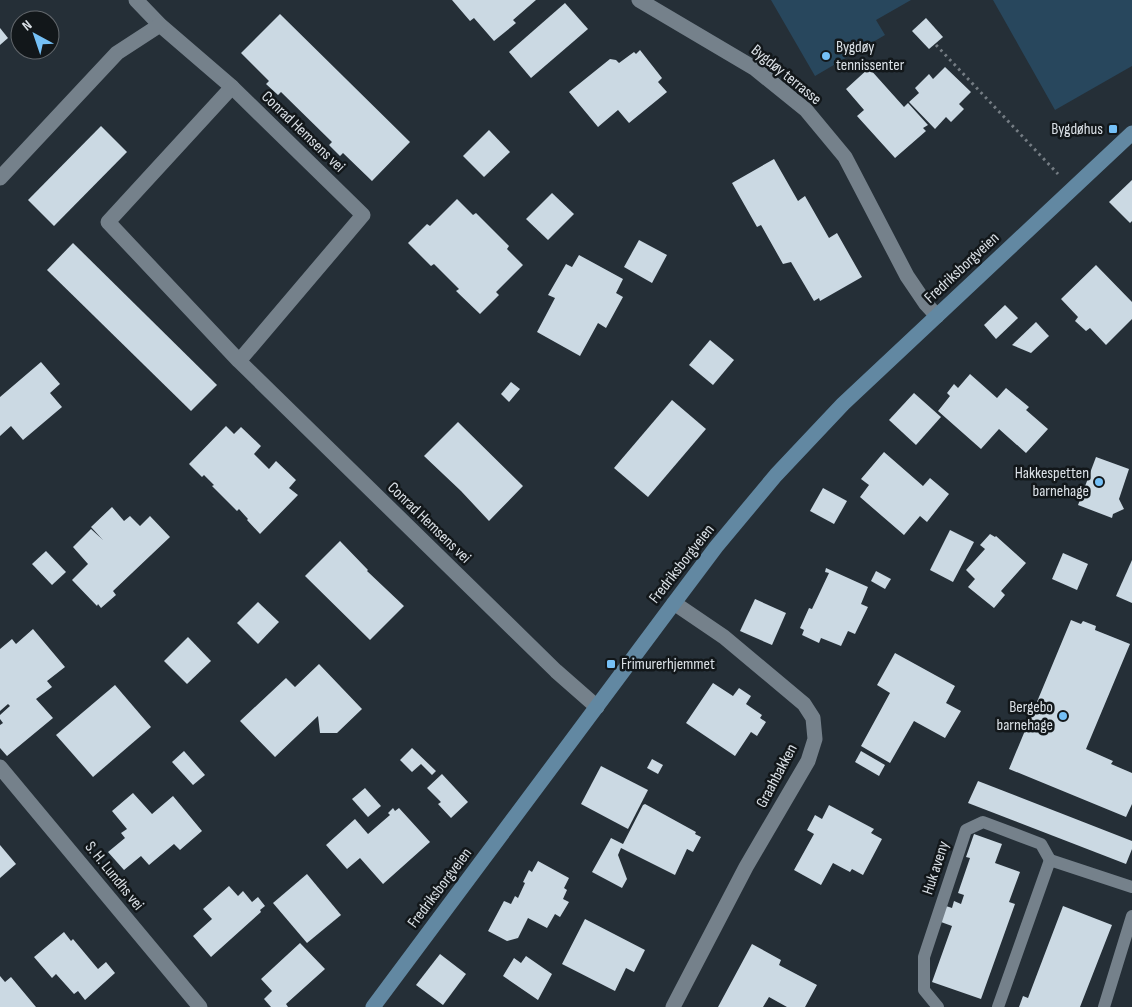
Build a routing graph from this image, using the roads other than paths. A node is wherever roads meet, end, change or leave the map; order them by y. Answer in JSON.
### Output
{"nodes":[{"id":1,"x":136,"y":0,"type":"edge"},
{"id":2,"x":639,"y":0,"type":"edge"},
{"id":3,"x":160,"y":25,"type":"junction"},
{"id":4,"x":232,"y":87,"type":"junction"},
{"id":5,"x":1132,"y":133,"type":"edge"},
{"id":6,"x":0,"y":178,"type":"edge"},
{"id":7,"x":937,"y":316,"type":"junction"},
{"id":8,"x":239,"y":361,"type":"junction"},
{"id":9,"x":674,"y":603,"type":"junction"},
{"id":10,"x":597,"y":707,"type":"junction"},
{"id":11,"x":0,"y":766,"type":"edge"},
{"id":12,"x":1050,"y":860,"type":"junction"},
{"id":13,"x":1132,"y":887,"type":"edge"},
{"id":14,"x":1132,"y":916,"type":"edge"},
{"id":15,"x":200,"y":1007,"type":"edge"},
{"id":16,"x":373,"y":1007,"type":"edge"},
{"id":17,"x":672,"y":1007,"type":"edge"},
{"id":18,"x":938,"y":1007,"type":"edge"},
{"id":19,"x":998,"y":1007,"type":"edge"},
{"id":20,"x":1104,"y":1007,"type":"edge"}],
"edges":[{"from":1,"to":3,"type":"street","name":"Conrad Hemsens vei"},
{"from":2,"to":7,"type":"street","name":"Bygdøy terrasse"},
{"from":3,"to":4,"type":"street","name":"Conrad Hemsens vei"},
{"from":3,"to":6,"type":"street"},
{"from":4,"to":8,"type":"street","name":"Conrad Hemsens vei"},
{"from":4,"to":8,"type":"street","name":"Conrad Hemsens vei"},
{"from":5,"to":7,"type":"street","name":"Fredriksborgveien"},
{"from":7,"to":9,"type":"street","name":"Fredriksborgveien"},
{"from":8,"to":10,"type":"street","name":"Conrad Hemsens vei"},
{"from":9,"to":10,"type":"street","name":"Fredriksborgveien"},
{"from":9,"to":17,"type":"street","name":"Graahbakken"},
{"from":10,"to":16,"type":"street","name":"Fredriksborgveien"},
{"from":11,"to":15,"type":"street","name":"S. H. Lundhs vei"},
{"from":12,"to":13,"type":"lane"},
{"from":12,"to":18,"type":"lane","name":"Huk aveny"},
{"from":12,"to":19,"type":"lane"},
{"from":14,"to":20,"type":"lane"}]}
